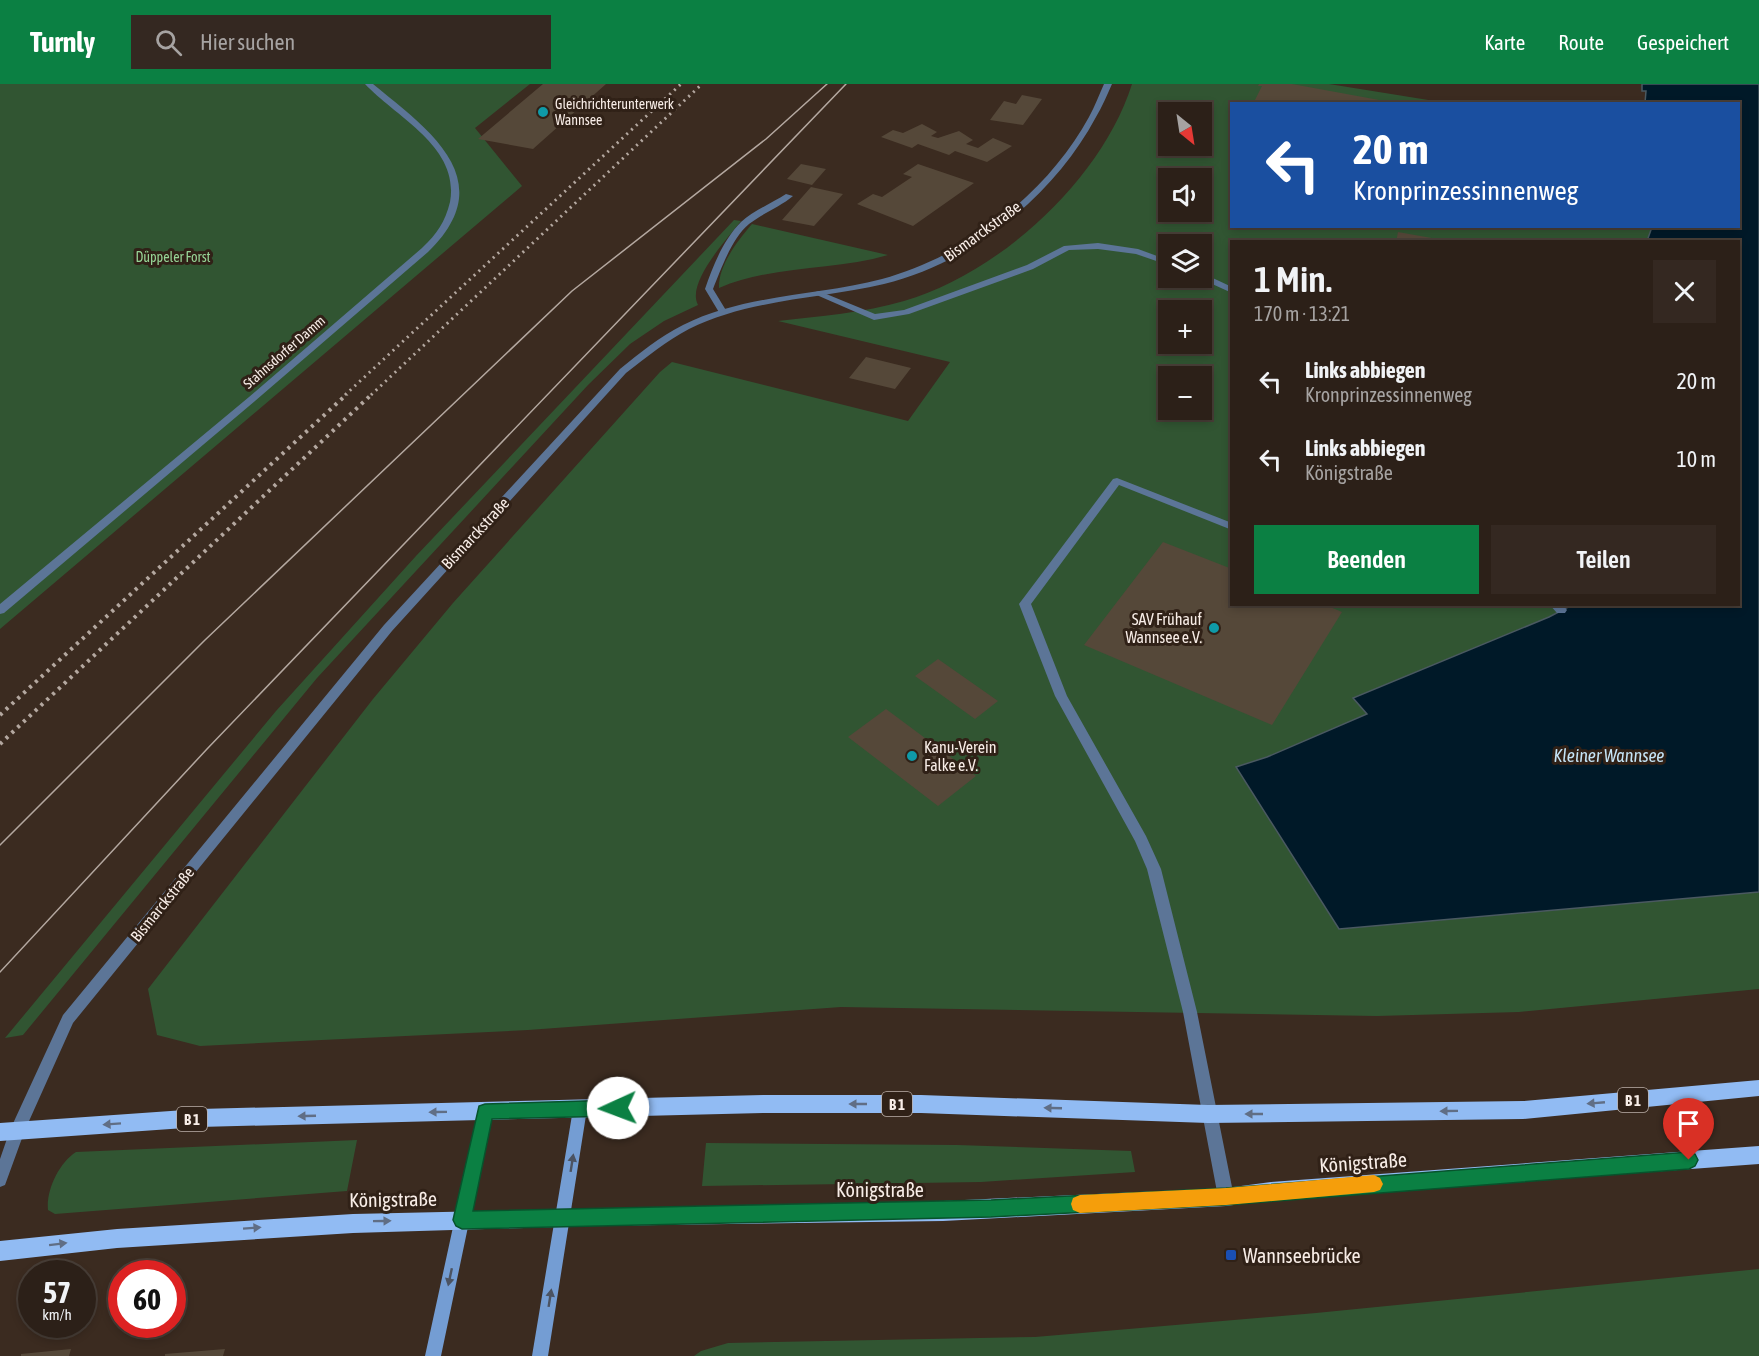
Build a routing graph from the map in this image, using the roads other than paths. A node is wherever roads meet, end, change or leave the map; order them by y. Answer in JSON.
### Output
{"nodes":[{"id":1,"x":369,"y":84,"type":"edge"},
{"id":2,"x":1108,"y":84,"type":"edge"},
{"id":3,"x":789,"y":196,"type":"dead end"},
{"id":4,"x":1158,"y":259,"type":"edge"},
{"id":5,"x":1212,"y":281,"type":"edge"},
{"id":6,"x":1230,"y":290,"type":"edge"},
{"id":7,"x":816,"y":293,"type":"junction"},
{"id":8,"x":723,"y":312,"type":"junction"},
{"id":9,"x":1230,"y":526,"type":"edge"},
{"id":10,"x":0,"y":610,"type":"edge"},
{"id":11,"x":1759,"y":1088,"type":"edge"},
{"id":12,"x":580,"y":1109,"type":"junction"},
{"id":13,"x":485,"y":1112,"type":"junction"},
{"id":14,"x":1208,"y":1114,"type":"junction"},
{"id":15,"x":9,"y":1131,"type":"edge"},
{"id":16,"x":1759,"y":1155,"type":"edge"},
{"id":17,"x":0,"y":1180,"type":"edge"},
{"id":18,"x":1226,"y":1197,"type":"junction"},
{"id":19,"x":564,"y":1217,"type":"junction"},
{"id":20,"x":462,"y":1220,"type":"junction"},
{"id":21,"x":0,"y":1251,"type":"edge"},
{"id":22,"x":433,"y":1356,"type":"edge"},
{"id":23,"x":540,"y":1356,"type":"edge"}],
"edges":[{"from":1,"to":10,"type":"street","name":"Stahnsdorfer Damm"},
{"from":2,"to":7,"type":"street","name":"Bismarckstraße"},
{"from":3,"to":8,"type":"street"},
{"from":4,"to":7,"type":"street"},
{"from":5,"to":6,"type":"street"},
{"from":7,"to":8,"type":"street","name":"Bismarckstraße"},
{"from":8,"to":15,"type":"street","name":"Bismarckstraße"},
{"from":9,"to":14,"type":"street"},
{"from":11,"to":14,"type":"main road","number":"B 1","one_way":true},
{"from":12,"to":13,"type":"main road","number":"B 1"},
{"from":14,"to":12,"type":"main road","number":"B 1","one_way":true},
{"from":19,"to":12,"type":"main road","one_way":true},
{"from":13,"to":15,"type":"main road","number":"B 1","one_way":true},
{"from":13,"to":20,"type":"main road"},
{"from":14,"to":18,"type":"street"},
{"from":15,"to":17,"type":"street","name":"Bismarckstraße"},
{"from":16,"to":18,"type":"main road","name":"Königstraße"},
{"from":18,"to":19,"type":"main road","name":"Königstraße"},
{"from":19,"to":20,"type":"main road","name":"Königstraße"},
{"from":23,"to":19,"type":"main road","one_way":true},
{"from":21,"to":20,"type":"main road","name":"Königstraße","one_way":true},
{"from":20,"to":22,"type":"main road","one_way":true}]}
